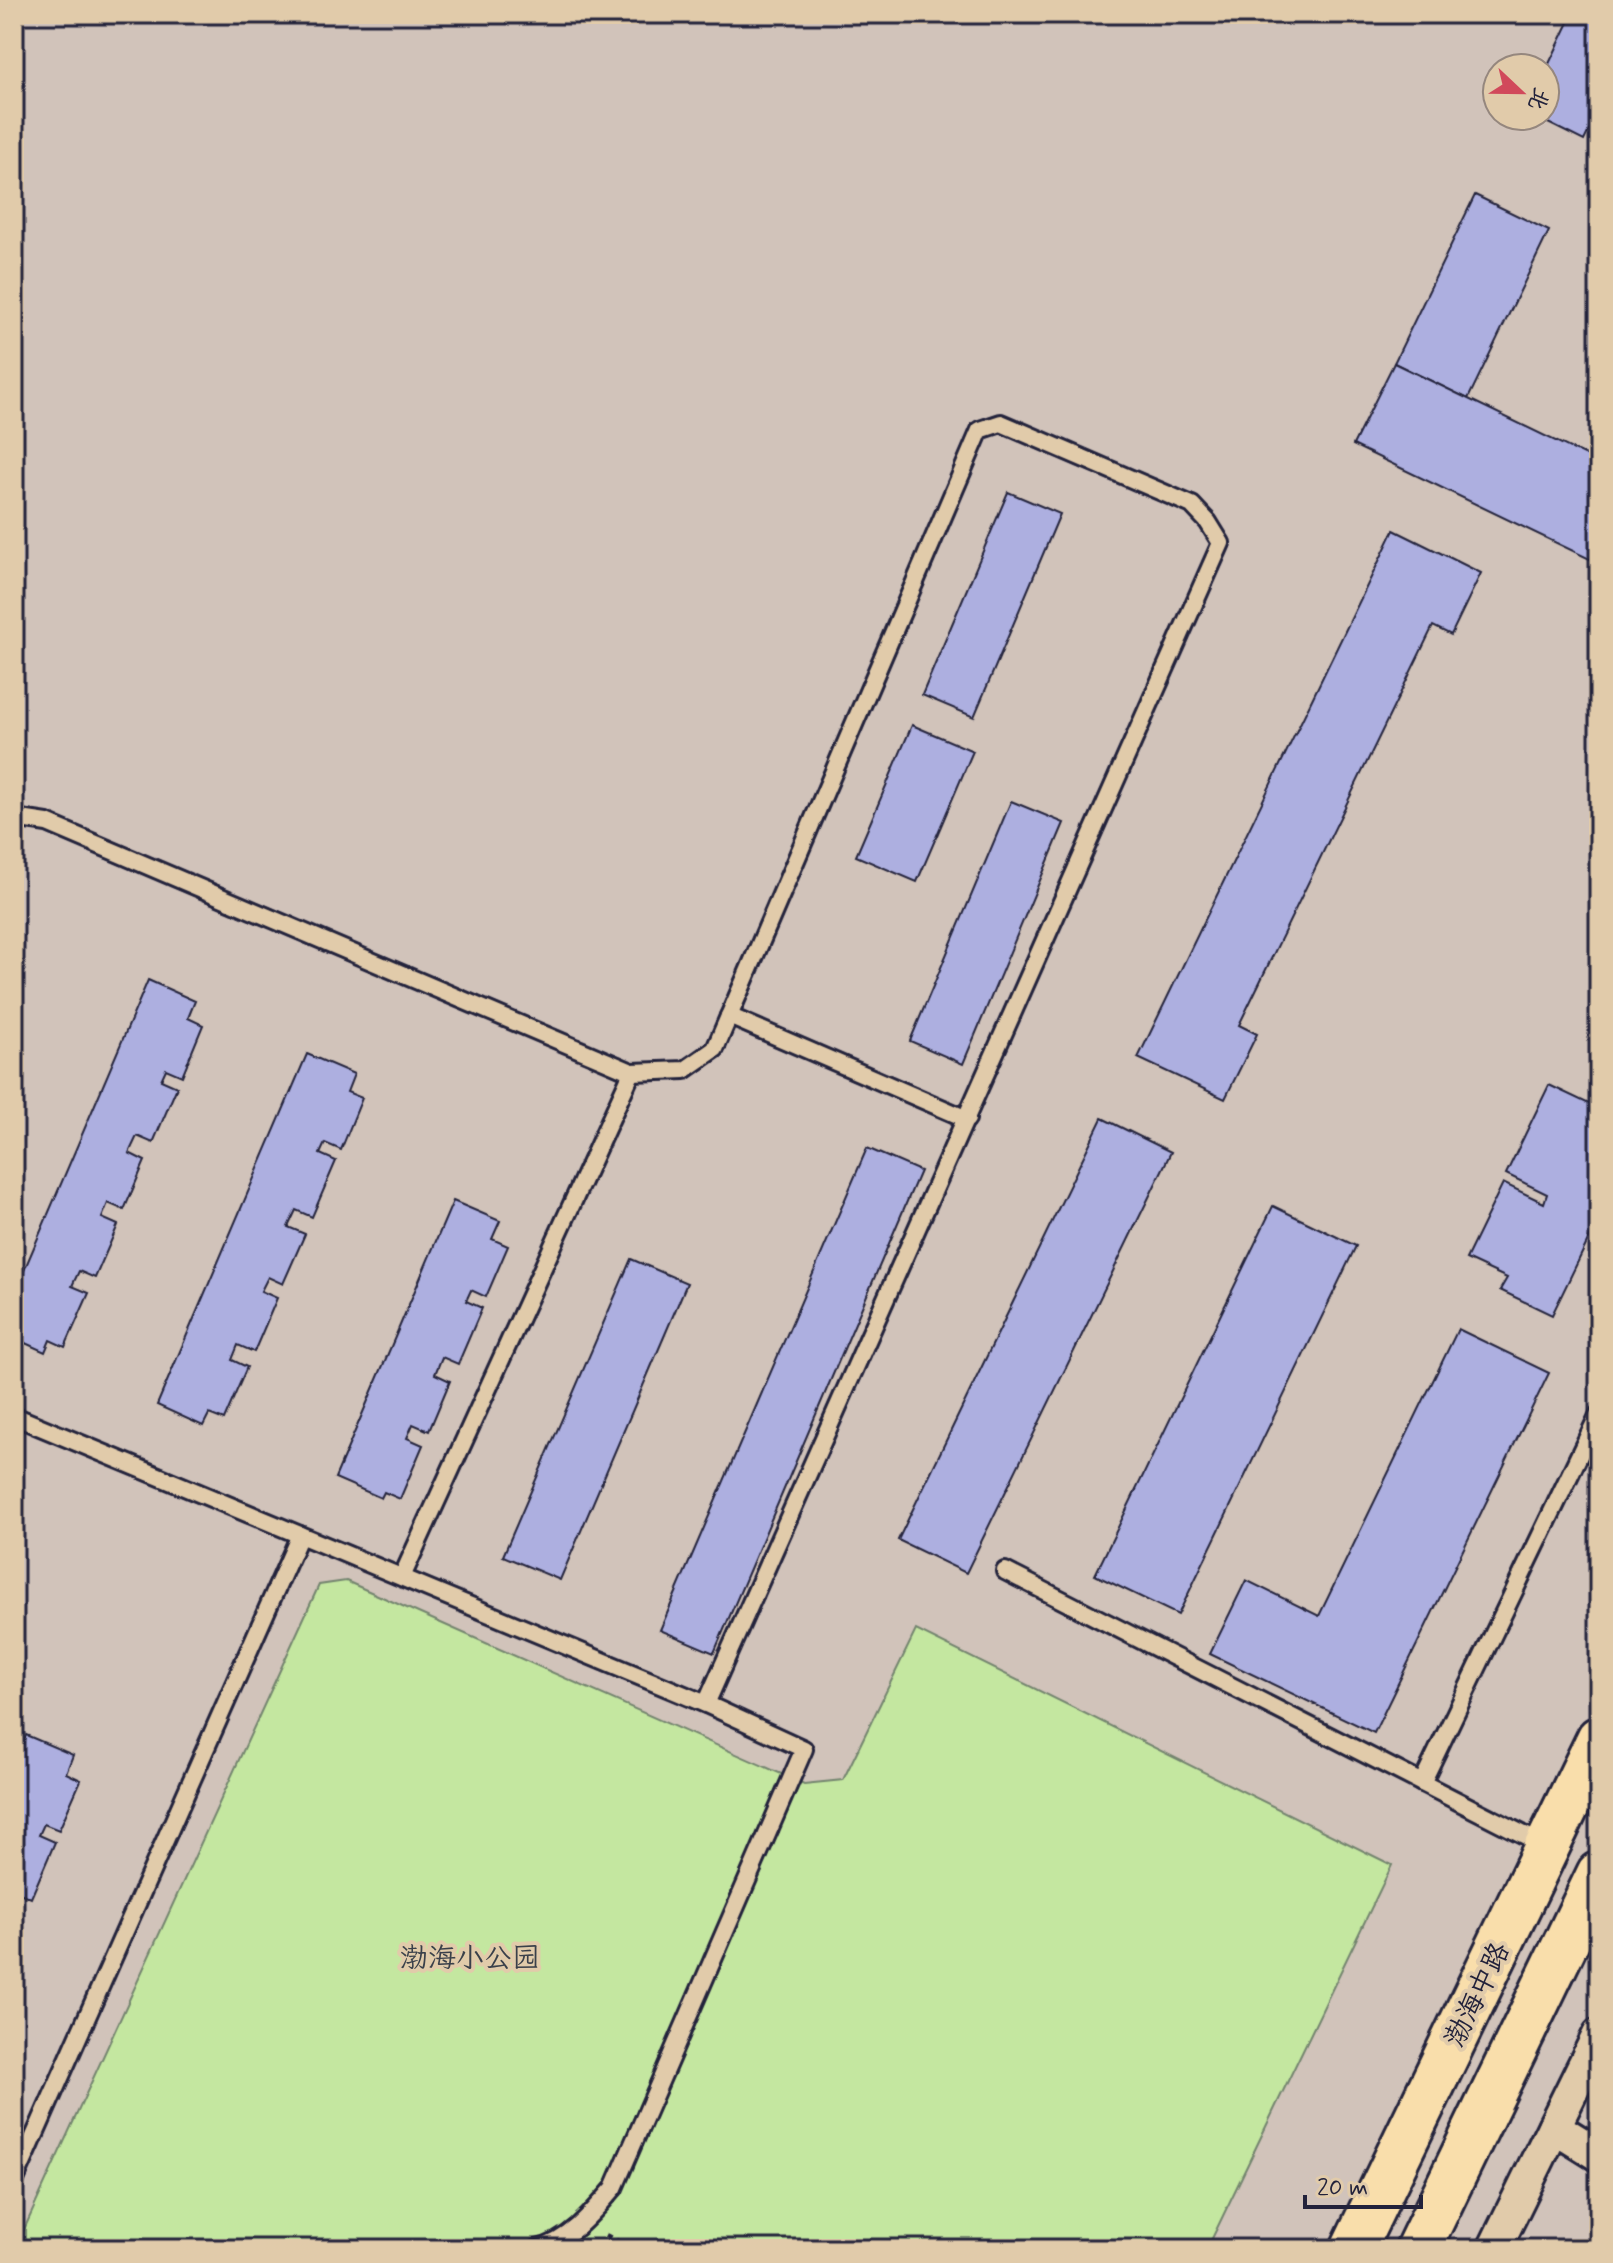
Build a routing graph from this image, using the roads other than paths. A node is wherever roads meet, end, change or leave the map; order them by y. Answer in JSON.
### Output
{"nodes":[{"id":1,"x":14,"y":818,"type":"edge"},
{"id":2,"x":729,"y":1016,"type":"junction"},
{"id":3,"x":632,"y":1072,"type":"junction"},
{"id":4,"x":967,"y":1119,"type":"junction"},
{"id":5,"x":1599,"y":1414,"type":"edge"},
{"id":6,"x":14,"y":1416,"type":"edge"},
{"id":7,"x":300,"y":1535,"type":"junction"},
{"id":8,"x":1005,"y":1571,"type":"dead end"},
{"id":9,"x":402,"y":1577,"type":"junction"},
{"id":10,"x":706,"y":1704,"type":"junction"},
{"id":11,"x":1599,"y":1739,"type":"edge"},
{"id":12,"x":1422,"y":1783,"type":"junction"},
{"id":13,"x":1547,"y":1846,"type":"junction"},
{"id":14,"x":1599,"y":1874,"type":"edge"},
{"id":15,"x":1599,"y":2035,"type":"edge"},
{"id":16,"x":1554,"y":2127,"type":"junction"},
{"id":17,"x":1599,"y":2155,"type":"edge"},
{"id":18,"x":14,"y":2182,"type":"edge"},
{"id":19,"x":537,"y":2249,"type":"edge"},
{"id":20,"x":1353,"y":2249,"type":"edge"},
{"id":21,"x":1418,"y":2249,"type":"edge"},
{"id":22,"x":1494,"y":2249,"type":"edge"}],
"edges":[{"from":1,"to":3,"type":"lane"},
{"from":2,"to":3,"type":"lane"},
{"from":2,"to":4,"type":"lane"},
{"from":2,"to":4,"type":"lane"},
{"from":3,"to":9,"type":"lane"},
{"from":4,"to":10,"type":"lane"},
{"from":5,"to":12,"type":"lane"},
{"from":6,"to":7,"type":"lane"},
{"from":7,"to":9,"type":"lane"},
{"from":7,"to":18,"type":"lane"},
{"from":8,"to":12,"type":"lane"},
{"from":9,"to":10,"type":"lane"},
{"from":10,"to":19,"type":"lane"},
{"from":11,"to":13,"type":"main road","name":"渤海中路"},
{"from":12,"to":13,"type":"lane"},
{"from":13,"to":20,"type":"main road","name":"渤海中路"},
{"from":14,"to":21,"type":"main road","name":"渤海中路"},
{"from":15,"to":16,"type":"street"},
{"from":16,"to":17,"type":"street"},
{"from":16,"to":22,"type":"street"}]}
